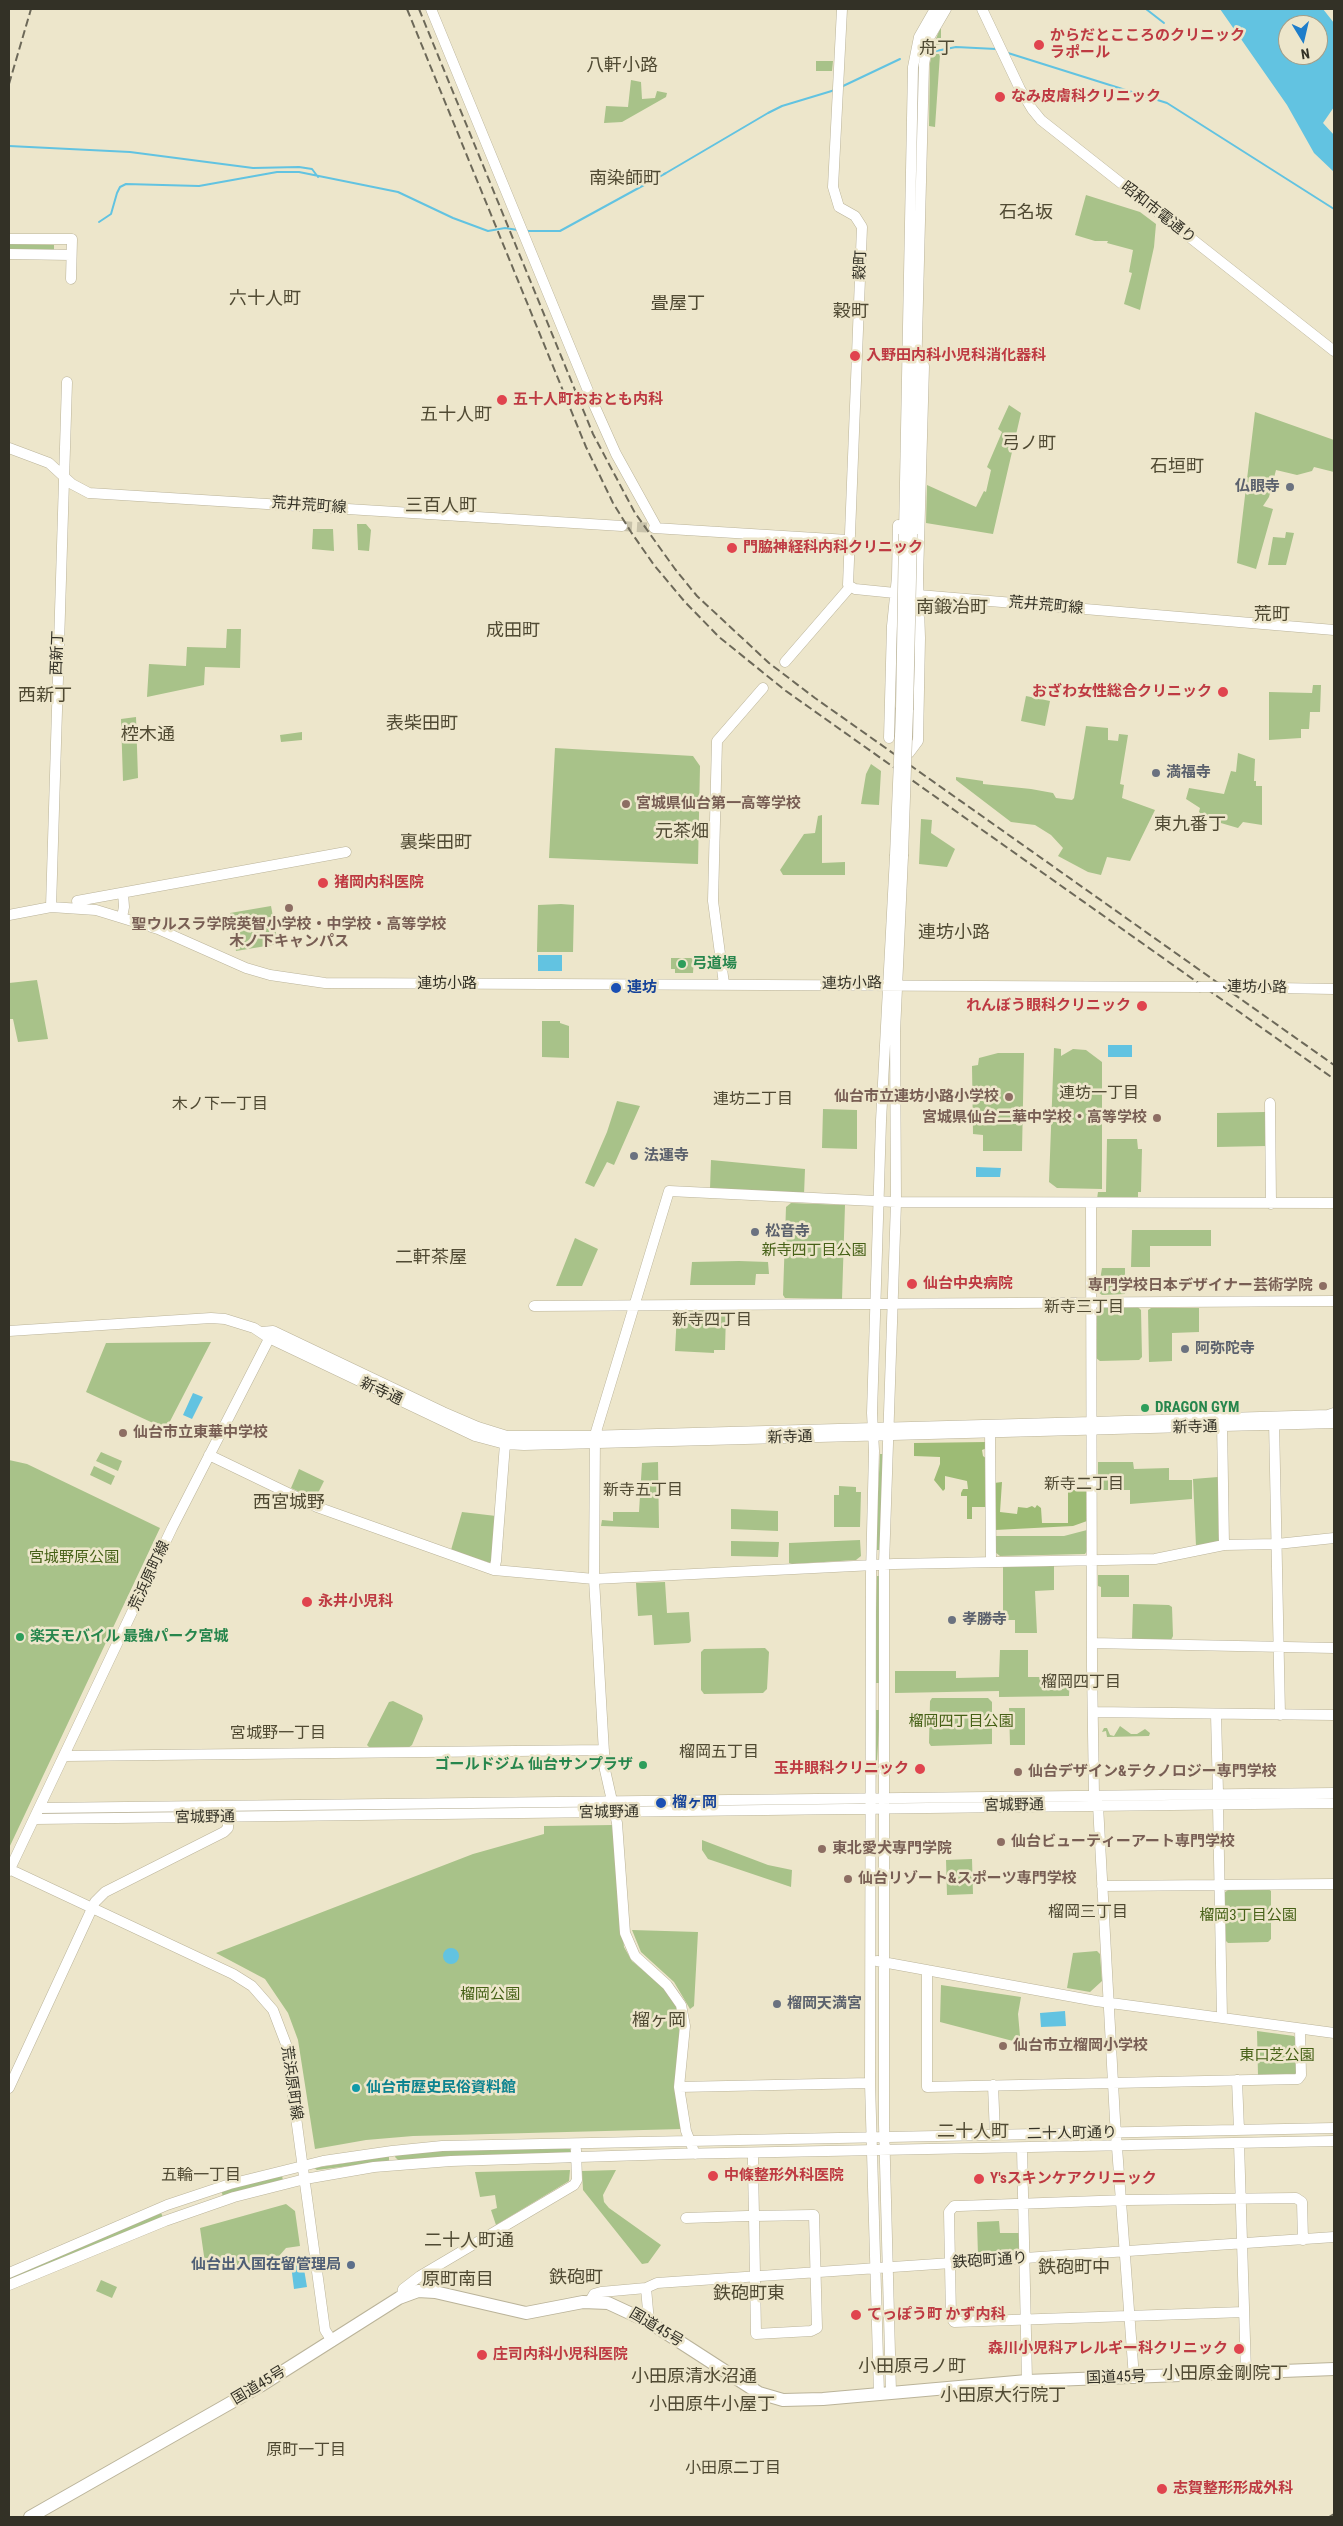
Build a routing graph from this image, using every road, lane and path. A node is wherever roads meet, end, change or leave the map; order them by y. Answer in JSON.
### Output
{"nodes":[{"id":1,"x":432,"y":9,"type":"edge"},
{"id":2,"x":842,"y":9,"type":"edge"},
{"id":3,"x":935,"y":9,"type":"edge"},
{"id":4,"x":946,"y":9,"type":"edge"},
{"id":5,"x":982,"y":9,"type":"edge"},
{"id":6,"x":9,"y":239,"type":"edge"},
{"id":7,"x":9,"y":254,"type":"edge"},
{"id":8,"x":71,"y":255,"type":"junction"},
{"id":9,"x":70,"y":279,"type":"dead end"},
{"id":10,"x":918,"y":298,"type":"junction"},
{"id":11,"x":908,"y":318,"type":"junction"},
{"id":12,"x":1334,"y":350,"type":"edge"},
{"id":13,"x":67,"y":382,"type":"dead end"},
{"id":14,"x":9,"y":448,"type":"edge"},
{"id":15,"x":64,"y":476,"type":"junction"},
{"id":16,"x":622,"y":526,"type":"tunnel mouth"},
{"id":17,"x":908,"y":534,"type":"junction"},
{"id":18,"x":848,"y":540,"type":"junction"},
{"id":19,"x":897,"y":577,"type":"junction"},
{"id":20,"x":918,"y":578,"type":"junction"},
{"id":21,"x":850,"y":587,"type":"junction"},
{"id":22,"x":895,"y":593,"type":"junction"},
{"id":23,"x":920,"y":595,"type":"junction"},
{"id":24,"x":1334,"y":630,"type":"edge"},
{"id":25,"x":785,"y":662,"type":"dead end"},
{"id":26,"x":763,"y":688,"type":"dead end"},
{"id":27,"x":889,"y":738,"type":"dead end"},
{"id":28,"x":909,"y":753,"type":"dead end"},
{"id":29,"x":346,"y":852,"type":"dead end"},
{"id":30,"x":122,"y":893,"type":"junction"},
{"id":31,"x":77,"y":901,"type":"dead end"},
{"id":32,"x":51,"y":907,"type":"junction"},
{"id":33,"x":9,"y":914,"type":"edge"},
{"id":34,"x":122,"y":917,"type":"junction"},
{"id":35,"x":724,"y":984,"type":"junction"},
{"id":36,"x":892,"y":984,"type":"junction"},
{"id":37,"x":1334,"y":989,"type":"edge"},
{"id":38,"x":1270,"y":1103,"type":"dead end"},
{"id":39,"x":878,"y":1202,"type":"junction"},
{"id":40,"x":896,"y":1202,"type":"junction"},
{"id":41,"x":1091,"y":1203,"type":"junction"},
{"id":42,"x":1271,"y":1204,"type":"junction"},
{"id":43,"x":1334,"y":1204,"type":"edge"},
{"id":44,"x":1334,"y":1301,"type":"edge"},
{"id":45,"x":1092,"y":1302,"type":"junction"},
{"id":46,"x":874,"y":1303,"type":"junction"},
{"id":47,"x":893,"y":1303,"type":"junction"},
{"id":48,"x":534,"y":1306,"type":"dead end"},
{"id":49,"x":634,"y":1306,"type":"junction"},
{"id":50,"x":9,"y":1331,"type":"edge"},
{"id":51,"x":268,"y":1334,"type":"junction"},
{"id":52,"x":1331,"y":1418,"type":"edge"},
{"id":53,"x":1274,"y":1421,"type":"junction"},
{"id":54,"x":1221,"y":1422,"type":"junction"},
{"id":55,"x":1092,"y":1426,"type":"junction"},
{"id":56,"x":990,"y":1429,"type":"junction"},
{"id":57,"x":872,"y":1432,"type":"junction"},
{"id":58,"x":888,"y":1432,"type":"junction"},
{"id":59,"x":1334,"y":1432,"type":"edge"},
{"id":60,"x":595,"y":1440,"type":"junction"},
{"id":61,"x":505,"y":1444,"type":"junction"},
{"id":62,"x":209,"y":1455,"type":"junction"},
{"id":63,"x":1334,"y":1538,"type":"edge"},
{"id":64,"x":1277,"y":1544,"type":"junction"},
{"id":65,"x":1224,"y":1546,"type":"junction"},
{"id":66,"x":1092,"y":1560,"type":"junction"},
{"id":67,"x":991,"y":1562,"type":"junction"},
{"id":68,"x":884,"y":1564,"type":"junction"},
{"id":69,"x":871,"y":1565,"type":"junction"},
{"id":70,"x":494,"y":1570,"type":"junction"},
{"id":71,"x":594,"y":1580,"type":"junction"},
{"id":72,"x":1092,"y":1643,"type":"junction"},
{"id":73,"x":1279,"y":1647,"type":"junction"},
{"id":74,"x":1334,"y":1648,"type":"edge"},
{"id":75,"x":1094,"y":1712,"type":"junction"},
{"id":76,"x":1216,"y":1714,"type":"junction"},
{"id":77,"x":1280,"y":1714,"type":"junction"},
{"id":78,"x":1334,"y":1715,"type":"edge"},
{"id":79,"x":604,"y":1750,"type":"junction"},
{"id":80,"x":65,"y":1756,"type":"junction"},
{"id":81,"x":1218,"y":1793,"type":"junction"},
{"id":82,"x":1334,"y":1793,"type":"edge"},
{"id":83,"x":1096,"y":1800,"type":"junction"},
{"id":84,"x":884,"y":1803,"type":"junction"},
{"id":85,"x":1334,"y":1803,"type":"edge"},
{"id":86,"x":870,"y":1804,"type":"junction"},
{"id":87,"x":1218,"y":1805,"type":"junction"},
{"id":88,"x":228,"y":1806,"type":"junction"},
{"id":89,"x":614,"y":1807,"type":"junction"},
{"id":90,"x":40,"y":1808,"type":"junction"},
{"id":91,"x":228,"y":1818,"type":"junction"},
{"id":92,"x":35,"y":1819,"type":"junction"},
{"id":93,"x":9,"y":1870,"type":"edge"},
{"id":94,"x":1334,"y":1884,"type":"edge"},
{"id":95,"x":1219,"y":1885,"type":"junction"},
{"id":96,"x":1102,"y":1886,"type":"junction"},
{"id":97,"x":91,"y":1907,"type":"junction"},
{"id":98,"x":871,"y":1960,"type":"junction"},
{"id":99,"x":884,"y":1962,"type":"junction"},
{"id":100,"x":926,"y":1970,"type":"junction"},
{"id":101,"x":1109,"y":2003,"type":"junction"},
{"id":102,"x":1222,"y":2018,"type":"junction"},
{"id":103,"x":1300,"y":2029,"type":"junction"},
{"id":104,"x":1334,"y":2033,"type":"edge"},
{"id":105,"x":1237,"y":2080,"type":"junction"},
{"id":106,"x":1113,"y":2082,"type":"junction"},
{"id":107,"x":870,"y":2083,"type":"junction"},
{"id":108,"x":993,"y":2085,"type":"junction"},
{"id":109,"x":679,"y":2087,"type":"junction"},
{"id":110,"x":9,"y":2088,"type":"edge"},
{"id":111,"x":1334,"y":2128,"type":"edge"},
{"id":112,"x":1239,"y":2130,"type":"junction"},
{"id":113,"x":1116,"y":2132,"type":"junction"},
{"id":114,"x":995,"y":2135,"type":"junction"},
{"id":115,"x":884,"y":2138,"type":"junction"},
{"id":116,"x":872,"y":2139,"type":"junction"},
{"id":117,"x":1334,"y":2141,"type":"edge"},
{"id":118,"x":690,"y":2142,"type":"junction"},
{"id":119,"x":1239,"y":2143,"type":"junction"},
{"id":120,"x":576,"y":2144,"type":"junction"},
{"id":121,"x":1117,"y":2146,"type":"junction"},
{"id":122,"x":1022,"y":2148,"type":"junction"},
{"id":123,"x":884,"y":2150,"type":"junction"},
{"id":124,"x":872,"y":2151,"type":"junction"},
{"id":125,"x":752,"y":2153,"type":"junction"},
{"id":126,"x":694,"y":2154,"type":"junction"},
{"id":127,"x":576,"y":2157,"type":"junction"},
{"id":128,"x":303,"y":2165,"type":"junction"},
{"id":129,"x":305,"y":2179,"type":"junction"},
{"id":130,"x":1241,"y":2199,"type":"junction"},
{"id":131,"x":1121,"y":2200,"type":"junction"},
{"id":132,"x":1023,"y":2203,"type":"junction"},
{"id":133,"x":754,"y":2216,"type":"junction"},
{"id":134,"x":686,"y":2218,"type":"dead end"},
{"id":135,"x":1334,"y":2237,"type":"edge"},
{"id":136,"x":1303,"y":2240,"type":"junction"},
{"id":137,"x":1242,"y":2244,"type":"junction"},
{"id":138,"x":1124,"y":2252,"type":"junction"},
{"id":139,"x":1024,"y":2259,"type":"junction"},
{"id":140,"x":950,"y":2264,"type":"junction"},
{"id":141,"x":886,"y":2267,"type":"junction"},
{"id":142,"x":875,"y":2268,"type":"junction"},
{"id":143,"x":427,"y":2272,"type":"junction"},
{"id":144,"x":817,"y":2272,"type":"junction"},
{"id":145,"x":9,"y":2273,"type":"edge"},
{"id":146,"x":755,"y":2276,"type":"junction"},
{"id":147,"x":9,"y":2285,"type":"edge"},
{"id":148,"x":646,"y":2288,"type":"junction"},
{"id":149,"x":427,"y":2290,"type":"junction"},
{"id":150,"x":402,"y":2296,"type":"junction"},
{"id":151,"x":590,"y":2301,"type":"junction"},
{"id":152,"x":1244,"y":2312,"type":"junction"},
{"id":153,"x":1129,"y":2317,"type":"junction"},
{"id":154,"x":1025,"y":2321,"type":"junction"},
{"id":155,"x":649,"y":2322,"type":"junction"},
{"id":156,"x":332,"y":2341,"type":"junction"},
{"id":157,"x":1334,"y":2369,"type":"edge"},
{"id":158,"x":1246,"y":2373,"type":"junction"},
{"id":159,"x":1134,"y":2378,"type":"junction"},
{"id":160,"x":1027,"y":2381,"type":"junction"},
{"id":161,"x":885,"y":2393,"type":"junction"},
{"id":162,"x":30,"y":2517,"type":"edge"}],
"edges":[{"from":1,"to":18,"type":"street"},
{"from":2,"to":18,"type":"street","name":"穀町"},
{"from":3,"to":11,"type":"street"},
{"from":4,"to":10,"type":"street"},
{"from":5,"to":12,"type":"street","name":"昭和市電通り"},
{"from":6,"to":8,"type":"street"},
{"from":7,"to":8,"type":"street"},
{"from":8,"to":9,"type":"street"},
{"from":10,"to":17,"type":"street"},
{"from":10,"to":20,"type":"street"},
{"from":11,"to":17,"type":"street"},
{"from":11,"to":19,"type":"street"},
{"from":13,"to":15,"type":"street","name":"西新丁"},
{"from":14,"to":15,"type":"street","name":"荒井荒町線"},
{"from":15,"to":16,"type":"street","name":"荒井荒町線"},
{"from":15,"to":32,"type":"street","name":"西新丁"},
{"from":17,"to":36,"type":"street","bridge":true},
{"from":18,"to":21,"type":"street"},
{"from":19,"to":20,"type":"street"},
{"from":19,"to":22,"type":"street"},
{"from":20,"to":23,"type":"street"},
{"from":21,"to":22,"type":"street","name":"荒井荒町線"},
{"from":21,"to":25,"type":"street"},
{"from":22,"to":23,"type":"street","name":"荒井荒町線"},
{"from":22,"to":27,"type":"street"},
{"from":23,"to":24,"type":"street","name":"荒井荒町線"},
{"from":23,"to":28,"type":"street"},
{"from":26,"to":35,"type":"street"},
{"from":29,"to":30,"type":"street"},
{"from":30,"to":31,"type":"street"},
{"from":30,"to":34,"type":"street"},
{"from":32,"to":33,"type":"street","name":"連坊小路"},
{"from":32,"to":34,"type":"street","name":"連坊小路"},
{"from":34,"to":35,"type":"street","name":"連坊小路"},
{"from":35,"to":36,"type":"street","name":"連坊小路"},
{"from":36,"to":37,"type":"street","name":"連坊小路","bridge":true},
{"from":36,"to":39,"type":"street"},
{"from":36,"to":40,"type":"street"},
{"from":38,"to":42,"type":"street"},
{"from":39,"to":40,"type":"street"},
{"from":39,"to":46,"type":"street"},
{"from":39,"to":49,"type":"street"},
{"from":40,"to":41,"type":"street"},
{"from":40,"to":47,"type":"street"},
{"from":41,"to":42,"type":"street"},
{"from":41,"to":45,"type":"street"},
{"from":42,"to":43,"type":"street"},
{"from":44,"to":45,"type":"street"},
{"from":45,"to":47,"type":"street"},
{"from":45,"to":55,"type":"street"},
{"from":46,"to":47,"type":"street"},
{"from":46,"to":49,"type":"street"},
{"from":46,"to":57,"type":"street"},
{"from":47,"to":58,"type":"street"},
{"from":48,"to":49,"type":"street"},
{"from":49,"to":60,"type":"street"},
{"from":50,"to":51,"type":"street"},
{"from":51,"to":60,"type":"street","name":"新寺通"},
{"from":51,"to":61,"type":"street","name":"新寺通"},
{"from":51,"to":62,"type":"street","name":"荒浜原町線"},
{"from":52,"to":53,"type":"street","name":"新寺通"},
{"from":52,"to":59,"type":"street"},
{"from":53,"to":54,"type":"street","name":"新寺通"},
{"from":53,"to":64,"type":"street"},
{"from":54,"to":55,"type":"street","name":"新寺通"},
{"from":54,"to":65,"type":"street"},
{"from":55,"to":56,"type":"street","name":"新寺通"},
{"from":55,"to":66,"type":"street"},
{"from":56,"to":58,"type":"street","name":"新寺通"},
{"from":56,"to":67,"type":"street"},
{"from":57,"to":58,"type":"street","name":"新寺通"},
{"from":57,"to":60,"type":"street","name":"新寺通"},
{"from":57,"to":69,"type":"street"},
{"from":58,"to":68,"type":"street"},
{"from":60,"to":61,"type":"street","name":"新寺通"},
{"from":60,"to":71,"type":"street"},
{"from":61,"to":70,"type":"street"},
{"from":62,"to":70,"type":"street"},
{"from":62,"to":80,"type":"street","name":"荒浜原町線"},
{"from":63,"to":64,"type":"street"},
{"from":64,"to":65,"type":"street"},
{"from":64,"to":73,"type":"street"},
{"from":65,"to":66,"type":"street"},
{"from":66,"to":67,"type":"street"},
{"from":66,"to":72,"type":"street"},
{"from":67,"to":68,"type":"street"},
{"from":68,"to":69,"type":"street"},
{"from":68,"to":84,"type":"street"},
{"from":69,"to":71,"type":"street"},
{"from":69,"to":86,"type":"street"},
{"from":70,"to":71,"type":"street"},
{"from":71,"to":79,"type":"street"},
{"from":72,"to":73,"type":"street"},
{"from":72,"to":75,"type":"street"},
{"from":73,"to":74,"type":"street"},
{"from":73,"to":77,"type":"street"},
{"from":75,"to":76,"type":"street"},
{"from":75,"to":83,"type":"street"},
{"from":76,"to":77,"type":"street"},
{"from":76,"to":81,"type":"street"},
{"from":77,"to":78,"type":"street"},
{"from":79,"to":80,"type":"street"},
{"from":79,"to":89,"type":"street"},
{"from":80,"to":90,"type":"street","name":"荒浜原町線"},
{"from":81,"to":82,"type":"street","name":"宮城野通"},
{"from":81,"to":83,"type":"street","name":"宮城野通"},
{"from":83,"to":84,"type":"street","name":"宮城野通"},
{"from":83,"to":87,"type":"street","name":"宮城野通"},
{"from":83,"to":96,"type":"street"},
{"from":84,"to":86,"type":"street","name":"宮城野通"},
{"from":84,"to":99,"type":"street"},
{"from":85,"to":87,"type":"street","name":"宮城野通"},
{"from":86,"to":89,"type":"street","name":"宮城野通"},
{"from":86,"to":98,"type":"street"},
{"from":87,"to":95,"type":"street"},
{"from":88,"to":89,"type":"street","name":"宮城野通"},
{"from":88,"to":90,"type":"street","name":"宮城野通"},
{"from":88,"to":91,"type":"street"},
{"from":89,"to":91,"type":"street","name":"宮城野通"},
{"from":89,"to":109,"type":"street"},
{"from":90,"to":92,"type":"street","name":"荒浜原町線"},
{"from":91,"to":92,"type":"street","name":"宮城野通"},
{"from":91,"to":97,"type":"street"},
{"from":92,"to":93,"type":"street","name":"荒浜原町線"},
{"from":93,"to":97,"type":"street","name":"荒浜原町線"},
{"from":94,"to":95,"type":"street"},
{"from":95,"to":96,"type":"street"},
{"from":95,"to":102,"type":"street"},
{"from":96,"to":101,"type":"street"},
{"from":97,"to":110,"type":"street"},
{"from":97,"to":128,"type":"street","name":"荒浜原町線"},
{"from":98,"to":99,"type":"street"},
{"from":98,"to":107,"type":"street"},
{"from":99,"to":100,"type":"street"},
{"from":99,"to":115,"type":"street"},
{"from":100,"to":101,"type":"street"},
{"from":100,"to":108,"type":"street"},
{"from":101,"to":102,"type":"street"},
{"from":101,"to":106,"type":"street"},
{"from":102,"to":103,"type":"street"},
{"from":103,"to":104,"type":"street"},
{"from":103,"to":105,"type":"street"},
{"from":105,"to":106,"type":"street"},
{"from":105,"to":112,"type":"street"},
{"from":106,"to":108,"type":"street"},
{"from":106,"to":113,"type":"street"},
{"from":107,"to":109,"type":"street"},
{"from":107,"to":116,"type":"street"},
{"from":108,"to":114,"type":"street"},
{"from":109,"to":118,"type":"street"},
{"from":111,"to":112,"type":"street","name":"二十人町通り"},
{"from":112,"to":113,"type":"street","name":"二十人町通り"},
{"from":113,"to":114,"type":"street","name":"二十人町通り"},
{"from":113,"to":121,"type":"street"},
{"from":114,"to":115,"type":"street","name":"二十人町通り"},
{"from":115,"to":116,"type":"street","name":"二十人町通り"},
{"from":115,"to":123,"type":"street"},
{"from":116,"to":118,"type":"street","name":"二十人町通り"},
{"from":116,"to":124,"type":"street"},
{"from":117,"to":119,"type":"street","name":"二十人町通り"},
{"from":118,"to":120,"type":"street","name":"二十人町通り"},
{"from":118,"to":126,"type":"street"},
{"from":119,"to":121,"type":"street","name":"二十人町通り"},
{"from":119,"to":130,"type":"street"},
{"from":120,"to":127,"type":"street"},
{"from":120,"to":128,"type":"street","name":"二十人町通り"},
{"from":121,"to":122,"type":"street","name":"二十人町通り"},
{"from":121,"to":131,"type":"street"},
{"from":122,"to":123,"type":"street","name":"二十人町通り"},
{"from":122,"to":132,"type":"street"},
{"from":123,"to":124,"type":"street","name":"二十人町通り"},
{"from":123,"to":141,"type":"street"},
{"from":124,"to":125,"type":"street","name":"二十人町通り"},
{"from":124,"to":142,"type":"street"},
{"from":125,"to":126,"type":"street","name":"二十人町通り"},
{"from":125,"to":133,"type":"street"},
{"from":126,"to":127,"type":"street","name":"二十人町通り"},
{"from":127,"to":129,"type":"street","name":"二十人町通り"},
{"from":127,"to":143,"type":"street"},
{"from":128,"to":129,"type":"street","name":"荒浜原町線"},
{"from":128,"to":145,"type":"street","name":"二十人町通り"},
{"from":129,"to":147,"type":"street","name":"二十人町通り"},
{"from":129,"to":156,"type":"street","name":"荒浜原町線"},
{"from":130,"to":131,"type":"street"},
{"from":130,"to":136,"type":"street"},
{"from":130,"to":137,"type":"street"},
{"from":131,"to":132,"type":"street"},
{"from":131,"to":138,"type":"street"},
{"from":132,"to":139,"type":"street"},
{"from":132,"to":140,"type":"street"},
{"from":133,"to":134,"type":"street"},
{"from":133,"to":144,"type":"street"},
{"from":133,"to":146,"type":"street"},
{"from":135,"to":136,"type":"street","name":"鉄砲町通り"},
{"from":136,"to":137,"type":"street","name":"鉄砲町通り"},
{"from":137,"to":138,"type":"street","name":"鉄砲町通り"},
{"from":137,"to":152,"type":"street"},
{"from":138,"to":139,"type":"street","name":"鉄砲町通り"},
{"from":138,"to":153,"type":"street"},
{"from":139,"to":140,"type":"street","name":"鉄砲町通り"},
{"from":139,"to":154,"type":"street"},
{"from":140,"to":141,"type":"street","name":"鉄砲町通り"},
{"from":140,"to":154,"type":"street"},
{"from":141,"to":142,"type":"street","name":"鉄砲町通り"},
{"from":141,"to":161,"type":"street"},
{"from":142,"to":144,"type":"street","name":"鉄砲町通り"},
{"from":142,"to":161,"type":"street"},
{"from":143,"to":149,"type":"street"},
{"from":143,"to":150,"type":"street"},
{"from":144,"to":146,"type":"street","name":"鉄砲町通り"},
{"from":144,"to":146,"type":"street"},
{"from":146,"to":148,"type":"street","name":"鉄砲町通り"},
{"from":148,"to":151,"type":"street","name":"鉄砲町通り"},
{"from":148,"to":155,"type":"street"},
{"from":149,"to":150,"type":"highway","name":"国道45号"},
{"from":149,"to":151,"type":"highway","name":"国道45号"},
{"from":150,"to":156,"type":"highway","name":"国道45号"},
{"from":151,"to":155,"type":"highway","name":"国道45号"},
{"from":152,"to":153,"type":"street"},
{"from":152,"to":158,"type":"street"},
{"from":153,"to":154,"type":"street"},
{"from":153,"to":159,"type":"street"},
{"from":154,"to":160,"type":"street"},
{"from":155,"to":161,"type":"highway","name":"国道45号"},
{"from":156,"to":162,"type":"highway","name":"国道45号"},
{"from":157,"to":158,"type":"highway","name":"国道45号"},
{"from":158,"to":159,"type":"highway","name":"国道45号"},
{"from":159,"to":160,"type":"highway","name":"国道45号"},
{"from":160,"to":161,"type":"highway","name":"国道45号"}]}
